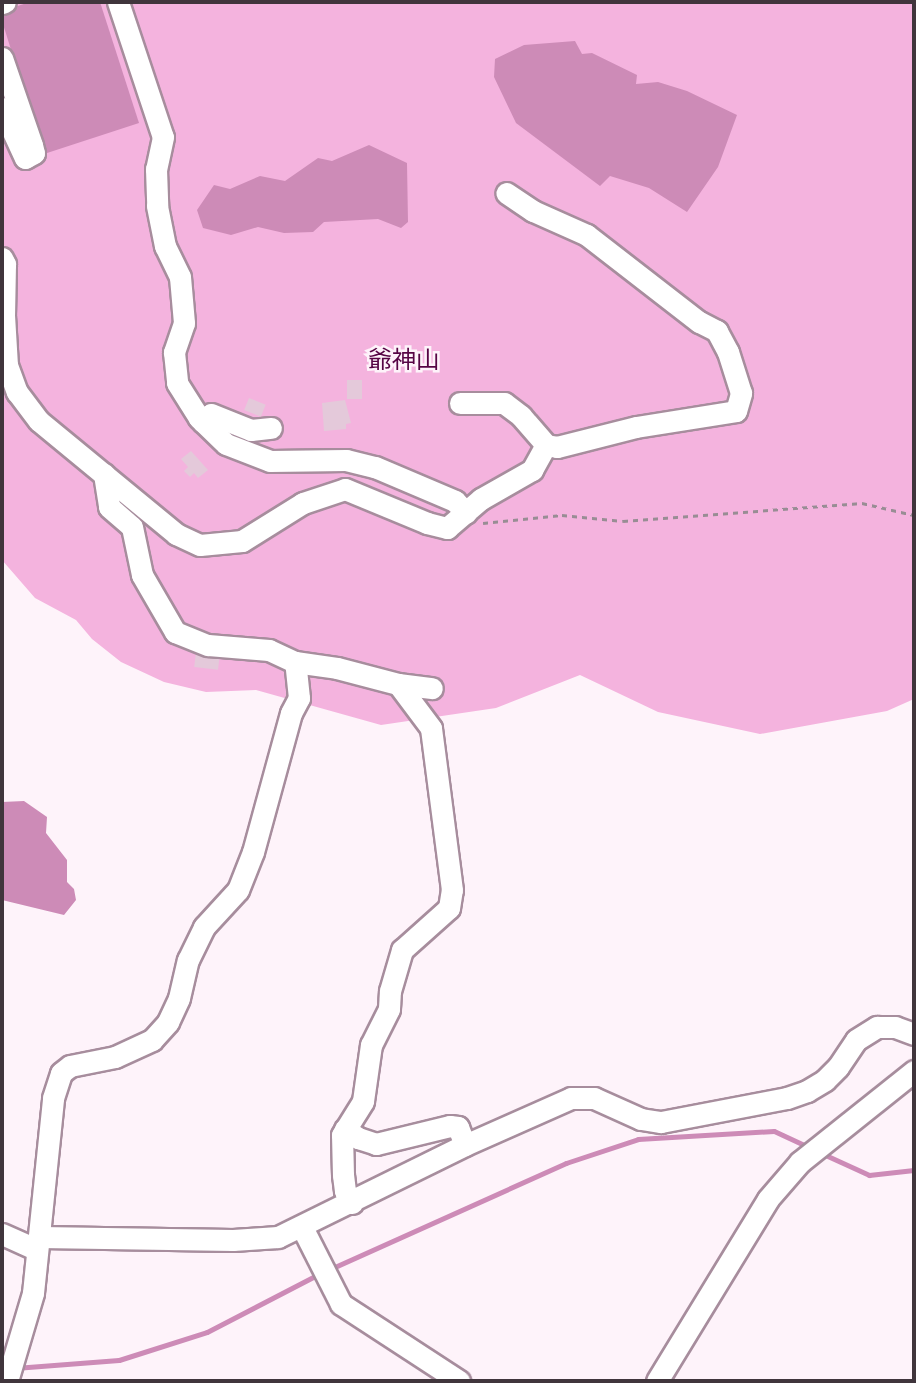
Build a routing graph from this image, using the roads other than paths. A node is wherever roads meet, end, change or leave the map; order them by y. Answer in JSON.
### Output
{"nodes":[{"id":1,"x":118,"y":2,"type":"edge"},
{"id":2,"x":2,"y":58,"type":"edge"},
{"id":3,"x":2,"y":108,"type":"edge"},
{"id":4,"x":506,"y":193,"type":"dead end"},
{"id":5,"x":2,"y":258,"type":"edge"},
{"id":6,"x":460,"y":403,"type":"dead end"},
{"id":7,"x":203,"y":422,"type":"junction"},
{"id":8,"x":271,"y":428,"type":"dead end"},
{"id":9,"x":546,"y":445,"type":"junction"},
{"id":10,"x":104,"y":474,"type":"junction"},
{"id":11,"x":466,"y":513,"type":"junction"},
{"id":12,"x":295,"y":662,"type":"junction"},
{"id":13,"x":398,"y":684,"type":"junction"},
{"id":14,"x":432,"y":688,"type":"dead end"},
{"id":15,"x":914,"y":1034,"type":"edge"},
{"id":16,"x":914,"y":1071,"type":"edge"},
{"id":17,"x":345,"y":1129,"type":"junction"},
{"id":18,"x":465,"y":1145,"type":"junction"},
{"id":19,"x":352,"y":1203,"type":"junction"},
{"id":20,"x":302,"y":1227,"type":"junction"},
{"id":21,"x":2,"y":1234,"type":"edge"},
{"id":22,"x":38,"y":1243,"type":"junction"},
{"id":23,"x":7,"y":1381,"type":"edge"},
{"id":24,"x":459,"y":1381,"type":"edge"},
{"id":25,"x":657,"y":1381,"type":"edge"}],
"edges":[{"from":1,"to":7,"type":"street"},
{"from":2,"to":3,"type":"street"},
{"from":4,"to":9,"type":"street"},
{"from":5,"to":10,"type":"street"},
{"from":6,"to":9,"type":"street"},
{"from":7,"to":8,"type":"street"},
{"from":7,"to":11,"type":"street"},
{"from":9,"to":11,"type":"street"},
{"from":10,"to":11,"type":"street"},
{"from":10,"to":12,"type":"street"},
{"from":12,"to":13,"type":"street"},
{"from":12,"to":22,"type":"street"},
{"from":13,"to":14,"type":"street"},
{"from":13,"to":17,"type":"street"},
{"from":15,"to":18,"type":"street"},
{"from":16,"to":25,"type":"street"},
{"from":17,"to":18,"type":"street"},
{"from":17,"to":19,"type":"street"},
{"from":18,"to":19,"type":"street"},
{"from":19,"to":20,"type":"street"},
{"from":20,"to":22,"type":"street"},
{"from":20,"to":24,"type":"street"},
{"from":21,"to":22,"type":"street"},
{"from":22,"to":23,"type":"street"}]}
